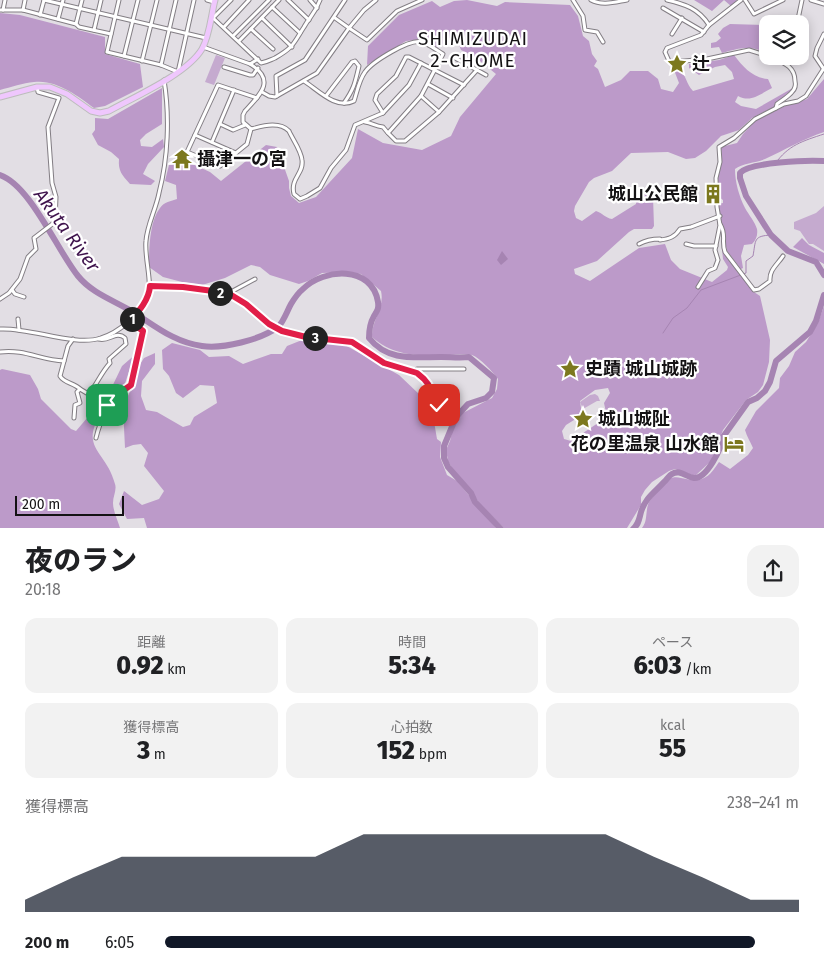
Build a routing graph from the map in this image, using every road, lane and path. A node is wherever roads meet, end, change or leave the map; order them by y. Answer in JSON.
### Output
{"nodes":[{"id":1,"x":5,"y":0,"type":"edge"},
{"id":2,"x":25,"y":0,"type":"edge"},
{"id":3,"x":44,"y":0,"type":"edge"},
{"id":4,"x":63,"y":0,"type":"edge"},
{"id":5,"x":82,"y":0,"type":"edge"},
{"id":6,"x":101,"y":0,"type":"edge"},
{"id":7,"x":119,"y":0,"type":"edge"},
{"id":8,"x":138,"y":0,"type":"edge"},
{"id":9,"x":157,"y":0,"type":"edge"},
{"id":10,"x":176,"y":0,"type":"edge"},
{"id":11,"x":194,"y":0,"type":"edge"},
{"id":12,"x":207,"y":0,"type":"edge"},
{"id":13,"x":231,"y":0,"type":"edge"},
{"id":14,"x":249,"y":0,"type":"edge"},
{"id":15,"x":279,"y":0,"type":"edge"},
{"id":16,"x":288,"y":0,"type":"edge"},
{"id":17,"x":310,"y":0,"type":"edge"},
{"id":18,"x":320,"y":0,"type":"edge"},
{"id":19,"x":346,"y":0,"type":"edge"},
{"id":20,"x":376,"y":0,"type":"edge"},
{"id":21,"x":422,"y":0,"type":"edge"},
{"id":22,"x":573,"y":0,"type":"edge"},
{"id":23,"x":591,"y":0,"type":"edge"},
{"id":24,"x":626,"y":0,"type":"edge"},
{"id":25,"x":667,"y":0,"type":"edge"},
{"id":26,"x":741,"y":0,"type":"edge"},
{"id":27,"x":745,"y":0,"type":"edge"},
{"id":28,"x":783,"y":0,"type":"edge"},
{"id":29,"x":802,"y":0,"type":"edge"},
{"id":30,"x":811,"y":0,"type":"edge"},
{"id":31,"x":215,"y":1,"type":"edge"},
{"id":32,"x":266,"y":1,"type":"edge"},
{"id":33,"x":824,"y":4,"type":"edge"},
{"id":34,"x":62,"y":5,"type":"junction"},
{"id":35,"x":272,"y":7,"type":"junction"},
{"id":36,"x":317,"y":8,"type":"junction"},
{"id":37,"x":663,"y":8,"type":"dead end"},
{"id":38,"x":80,"y":9,"type":"junction"},
{"id":39,"x":2,"y":10,"type":"edge"},
{"id":40,"x":23,"y":10,"type":"junction"},
{"id":41,"x":98,"y":12,"type":"junction"},
{"id":42,"x":754,"y":14,"type":"junction"},
{"id":43,"x":40,"y":15,"type":"junction"},
{"id":44,"x":799,"y":15,"type":"edge"},
{"id":45,"x":115,"y":17,"type":"junction"},
{"id":46,"x":213,"y":17,"type":"junction"},
{"id":47,"x":262,"y":18,"type":"junction"},
{"id":48,"x":335,"y":18,"type":"junction"},
{"id":49,"x":682,"y":18,"type":"junction"},
{"id":50,"x":58,"y":19,"type":"junction"},
{"id":51,"x":309,"y":20,"type":"junction"},
{"id":52,"x":756,"y":20,"type":"dead end"},
{"id":53,"x":133,"y":21,"type":"junction"},
{"id":54,"x":76,"y":24,"type":"junction"},
{"id":55,"x":151,"y":25,"type":"junction"},
{"id":56,"x":709,"y":25,"type":"junction"},
{"id":57,"x":224,"y":27,"type":"junction"},
{"id":58,"x":350,"y":28,"type":"junction"},
{"id":59,"x":169,"y":29,"type":"junction"},
{"id":60,"x":251,"y":29,"type":"junction"},
{"id":61,"x":94,"y":30,"type":"junction"},
{"id":62,"x":704,"y":32,"type":"junction"},
{"id":63,"x":300,"y":33,"type":"junction"},
{"id":64,"x":111,"y":34,"type":"junction"},
{"id":65,"x":187,"y":34,"type":"junction"},
{"id":66,"x":672,"y":34,"type":"dead end"},
{"id":67,"x":824,"y":34,"type":"edge"},
{"id":68,"x":234,"y":35,"type":"junction"},
{"id":69,"x":206,"y":38,"type":"junction"},
{"id":70,"x":239,"y":41,"type":"junction"},
{"id":71,"x":603,"y":42,"type":"dead end"},
{"id":72,"x":203,"y":47,"type":"junction"},
{"id":73,"x":292,"y":47,"type":"junction"},
{"id":74,"x":273,"y":50,"type":"dead end"},
{"id":75,"x":759,"y":53,"type":"edge"},
{"id":76,"x":124,"y":56,"type":"junction"},
{"id":77,"x":455,"y":58,"type":"dead end"},
{"id":78,"x":258,"y":59,"type":"junction"},
{"id":79,"x":142,"y":61,"type":"junction"},
{"id":80,"x":421,"y":63,"type":"junction"},
{"id":81,"x":250,"y":64,"type":"junction"},
{"id":82,"x":161,"y":65,"type":"junction"},
{"id":83,"x":788,"y":65,"type":"edge"},
{"id":84,"x":224,"y":67,"type":"dead end"},
{"id":85,"x":258,"y":68,"type":"junction"},
{"id":86,"x":824,"y":68,"type":"edge"},
{"id":87,"x":435,"y":70,"type":"junction"},
{"id":88,"x":477,"y":70,"type":"junction"},
{"id":89,"x":178,"y":72,"type":"junction"},
{"id":90,"x":486,"y":74,"type":"dead end"},
{"id":91,"x":164,"y":80,"type":"junction"},
{"id":92,"x":304,"y":81,"type":"junction"},
{"id":93,"x":428,"y":84,"type":"junction"},
{"id":94,"x":464,"y":85,"type":"junction"},
{"id":95,"x":37,"y":87,"type":"junction"},
{"id":96,"x":234,"y":90,"type":"junction"},
{"id":97,"x":262,"y":92,"type":"junction"},
{"id":98,"x":277,"y":96,"type":"junction"},
{"id":99,"x":326,"y":96,"type":"junction"},
{"id":100,"x":420,"y":96,"type":"junction"},
{"id":101,"x":0,"y":97,"type":"edge"},
{"id":102,"x":257,"y":98,"type":"junction"},
{"id":103,"x":453,"y":98,"type":"junction"},
{"id":104,"x":343,"y":103,"type":"junction"},
{"id":105,"x":776,"y":108,"type":"junction"},
{"id":106,"x":439,"y":112,"type":"junction"},
{"id":107,"x":383,"y":113,"type":"junction"},
{"id":108,"x":363,"y":122,"type":"junction"},
{"id":109,"x":220,"y":124,"type":"junction"},
{"id":110,"x":245,"y":125,"type":"junction"},
{"id":111,"x":251,"y":129,"type":"junction"},
{"id":112,"x":388,"y":133,"type":"junction"},
{"id":113,"x":195,"y":135,"type":"junction"},
{"id":114,"x":212,"y":142,"type":"junction"},
{"id":115,"x":236,"y":153,"type":"junction"},
{"id":116,"x":720,"y":216,"type":"junction"},
{"id":117,"x":720,"y":224,"type":"junction"},
{"id":118,"x":639,"y":244,"type":"dead end"},
{"id":119,"x":686,"y":244,"type":"dead end"},
{"id":120,"x":716,"y":246,"type":"junction"},
{"id":121,"x":783,"y":256,"type":"dead end"},
{"id":122,"x":255,"y":279,"type":"dead end"},
{"id":123,"x":150,"y":286,"type":"junction"},
{"id":124,"x":698,"y":287,"type":"dead end"},
{"id":125,"x":11,"y":290,"type":"junction"},
{"id":126,"x":228,"y":293,"type":"junction"},
{"id":127,"x":24,"y":297,"type":"dead end"},
{"id":128,"x":0,"y":299,"type":"edge"},
{"id":129,"x":18,"y":319,"type":"dead end"},
{"id":130,"x":131,"y":321,"type":"junction"},
{"id":131,"x":0,"y":329,"type":"edge"},
{"id":132,"x":19,"y":330,"type":"junction"},
{"id":133,"x":74,"y":339,"type":"junction"},
{"id":134,"x":99,"y":339,"type":"junction"},
{"id":135,"x":0,"y":352,"type":"edge"},
{"id":136,"x":64,"y":361,"type":"junction"},
{"id":137,"x":464,"y":369,"type":"dead end"},
{"id":138,"x":411,"y":371,"type":"junction"},
{"id":139,"x":80,"y":389,"type":"junction"},
{"id":140,"x":89,"y":394,"type":"junction"},
{"id":141,"x":443,"y":398,"type":"dead end"},
{"id":142,"x":110,"y":407,"type":"junction"},
{"id":143,"x":74,"y":418,"type":"dead end"},
{"id":144,"x":96,"y":438,"type":"dead end"}],
"edges":[{"from":1,"to":39,"type":"street"},
{"from":2,"to":40,"type":"street"},
{"from":3,"to":34,"type":"street"},
{"from":3,"to":43,"type":"street"},
{"from":4,"to":34,"type":"street"},
{"from":5,"to":38,"type":"street"},
{"from":6,"to":41,"type":"street"},
{"from":7,"to":45,"type":"street"},
{"from":8,"to":53,"type":"street"},
{"from":9,"to":55,"type":"street"},
{"from":10,"to":59,"type":"street"},
{"from":11,"to":65,"type":"street"},
{"from":12,"to":31,"type":"street"},
{"from":13,"to":46,"type":"street"},
{"from":14,"to":57,"type":"street"},
{"from":15,"to":35,"type":"street"},
{"from":16,"to":51,"type":"street"},
{"from":17,"to":36,"type":"street"},
{"from":18,"to":36,"type":"street"},
{"from":19,"to":48,"type":"street"},
{"from":20,"to":58,"type":"street"},
{"from":21,"to":58,"type":"street"},
{"from":22,"to":71,"type":"street"},
{"from":23,"to":24,"type":"street"},
{"from":25,"to":56,"type":"street"},
{"from":26,"to":56,"type":"street"},
{"from":27,"to":42,"type":"street"},
{"from":28,"to":42,"type":"street"},
{"from":29,"to":44,"type":"street"},
{"from":30,"to":33,"type":"street"},
{"from":31,"to":46,"type":"main road"},
{"from":32,"to":68,"type":"street"},
{"from":34,"to":38,"type":"street"},
{"from":34,"to":50,"type":"street"},
{"from":35,"to":47,"type":"street"},
{"from":35,"to":63,"type":"street"},
{"from":36,"to":51,"type":"street"},
{"from":37,"to":49,"type":"street"},
{"from":38,"to":41,"type":"street"},
{"from":38,"to":54,"type":"street"},
{"from":39,"to":40,"type":"street"},
{"from":40,"to":43,"type":"street"},
{"from":41,"to":45,"type":"street"},
{"from":41,"to":61,"type":"street"},
{"from":42,"to":52,"type":"street"},
{"from":43,"to":50,"type":"street"},
{"from":45,"to":53,"type":"street"},
{"from":45,"to":64,"type":"street"},
{"from":46,"to":57,"type":"street"},
{"from":46,"to":69,"type":"main road"},
{"from":47,"to":60,"type":"street"},
{"from":47,"to":73,"type":"street"},
{"from":48,"to":58,"type":"street"},
{"from":48,"to":98,"type":"street"},
{"from":49,"to":62,"type":"street"},
{"from":49,"to":66,"type":"street"},
{"from":50,"to":54,"type":"street"},
{"from":51,"to":63,"type":"street"},
{"from":53,"to":55,"type":"street"},
{"from":53,"to":76,"type":"street"},
{"from":54,"to":61,"type":"street"},
{"from":55,"to":59,"type":"street"},
{"from":55,"to":79,"type":"street"},
{"from":56,"to":62,"type":"street"},
{"from":57,"to":68,"type":"street"},
{"from":58,"to":92,"type":"street"},
{"from":59,"to":65,"type":"street"},
{"from":59,"to":82,"type":"street"},
{"from":60,"to":70,"type":"street"},
{"from":60,"to":74,"type":"street"},
{"from":61,"to":64,"type":"street"},
{"from":62,"to":75,"type":"street"},
{"from":63,"to":73,"type":"street"},
{"from":64,"to":76,"type":"street"},
{"from":65,"to":69,"type":"street"},
{"from":65,"to":89,"type":"street"},
{"from":67,"to":86,"type":"street"},
{"from":68,"to":70,"type":"street"},
{"from":69,"to":72,"type":"main road"},
{"from":70,"to":78,"type":"street"},
{"from":72,"to":81,"type":"street"},
{"from":72,"to":89,"type":"main road"},
{"from":73,"to":78,"type":"street"},
{"from":76,"to":79,"type":"street"},
{"from":77,"to":88,"type":"street"},
{"from":78,"to":81,"type":"street"},
{"from":79,"to":82,"type":"street"},
{"from":80,"to":87,"type":"street"},
{"from":80,"to":107,"type":"street"},
{"from":80,"to":107,"type":"street"},
{"from":81,"to":85,"type":"street"},
{"from":82,"to":89,"type":"street"},
{"from":83,"to":105,"type":"street"},
{"from":84,"to":85,"type":"street"},
{"from":85,"to":97,"type":"street"},
{"from":86,"to":105,"type":"street"},
{"from":87,"to":93,"type":"street"},
{"from":87,"to":94,"type":"street"},
{"from":87,"to":104,"type":"street"},
{"from":88,"to":90,"type":"street"},
{"from":88,"to":94,"type":"street"},
{"from":89,"to":91,"type":"main road"},
{"from":91,"to":95,"type":"main road"},
{"from":91,"to":123,"type":"street"},
{"from":92,"to":98,"type":"street"},
{"from":92,"to":99,"type":"street"},
{"from":93,"to":100,"type":"street"},
{"from":93,"to":103,"type":"street"},
{"from":94,"to":103,"type":"street"},
{"from":95,"to":101,"type":"main road"},
{"from":95,"to":125,"type":"street"},
{"from":96,"to":102,"type":"street"},
{"from":96,"to":109,"type":"street"},
{"from":96,"to":113,"type":"street"},
{"from":97,"to":98,"type":"street"},
{"from":97,"to":102,"type":"street"},
{"from":99,"to":104,"type":"street"},
{"from":99,"to":104,"type":"street"},
{"from":100,"to":106,"type":"street"},
{"from":100,"to":112,"type":"street"},
{"from":102,"to":110,"type":"street"},
{"from":103,"to":106,"type":"street"},
{"from":105,"to":116,"type":"street"},
{"from":106,"to":112,"type":"street"},
{"from":107,"to":108,"type":"street"},
{"from":108,"to":111,"type":"street"},
{"from":108,"to":112,"type":"street"},
{"from":109,"to":110,"type":"street"},
{"from":109,"to":114,"type":"street"},
{"from":110,"to":111,"type":"street"},
{"from":111,"to":115,"type":"street"},
{"from":113,"to":114,"type":"street"},
{"from":113,"to":115,"type":"street"},
{"from":114,"to":115,"type":"street"},
{"from":116,"to":117,"type":"street"},
{"from":116,"to":118,"type":"street"},
{"from":117,"to":120,"type":"street"},
{"from":117,"to":121,"type":"street"},
{"from":119,"to":120,"type":"street"},
{"from":120,"to":124,"type":"street"},
{"from":122,"to":126,"type":"street"},
{"from":123,"to":126,"type":"street"},
{"from":123,"to":130,"type":"street"},
{"from":125,"to":127,"type":"street"},
{"from":125,"to":128,"type":"street"},
{"from":126,"to":138,"type":"street"},
{"from":129,"to":132,"type":"street"},
{"from":130,"to":134,"type":"street"},
{"from":130,"to":142,"type":"street"},
{"from":131,"to":132,"type":"street"},
{"from":132,"to":133,"type":"street"},
{"from":133,"to":134,"type":"street"},
{"from":133,"to":136,"type":"street"},
{"from":134,"to":140,"type":"street"},
{"from":135,"to":136,"type":"street"},
{"from":136,"to":139,"type":"street"},
{"from":137,"to":138,"type":"street"},
{"from":138,"to":141,"type":"street"},
{"from":139,"to":140,"type":"street"},
{"from":139,"to":143,"type":"street"},
{"from":140,"to":142,"type":"street"},
{"from":142,"to":144,"type":"street"}]}
